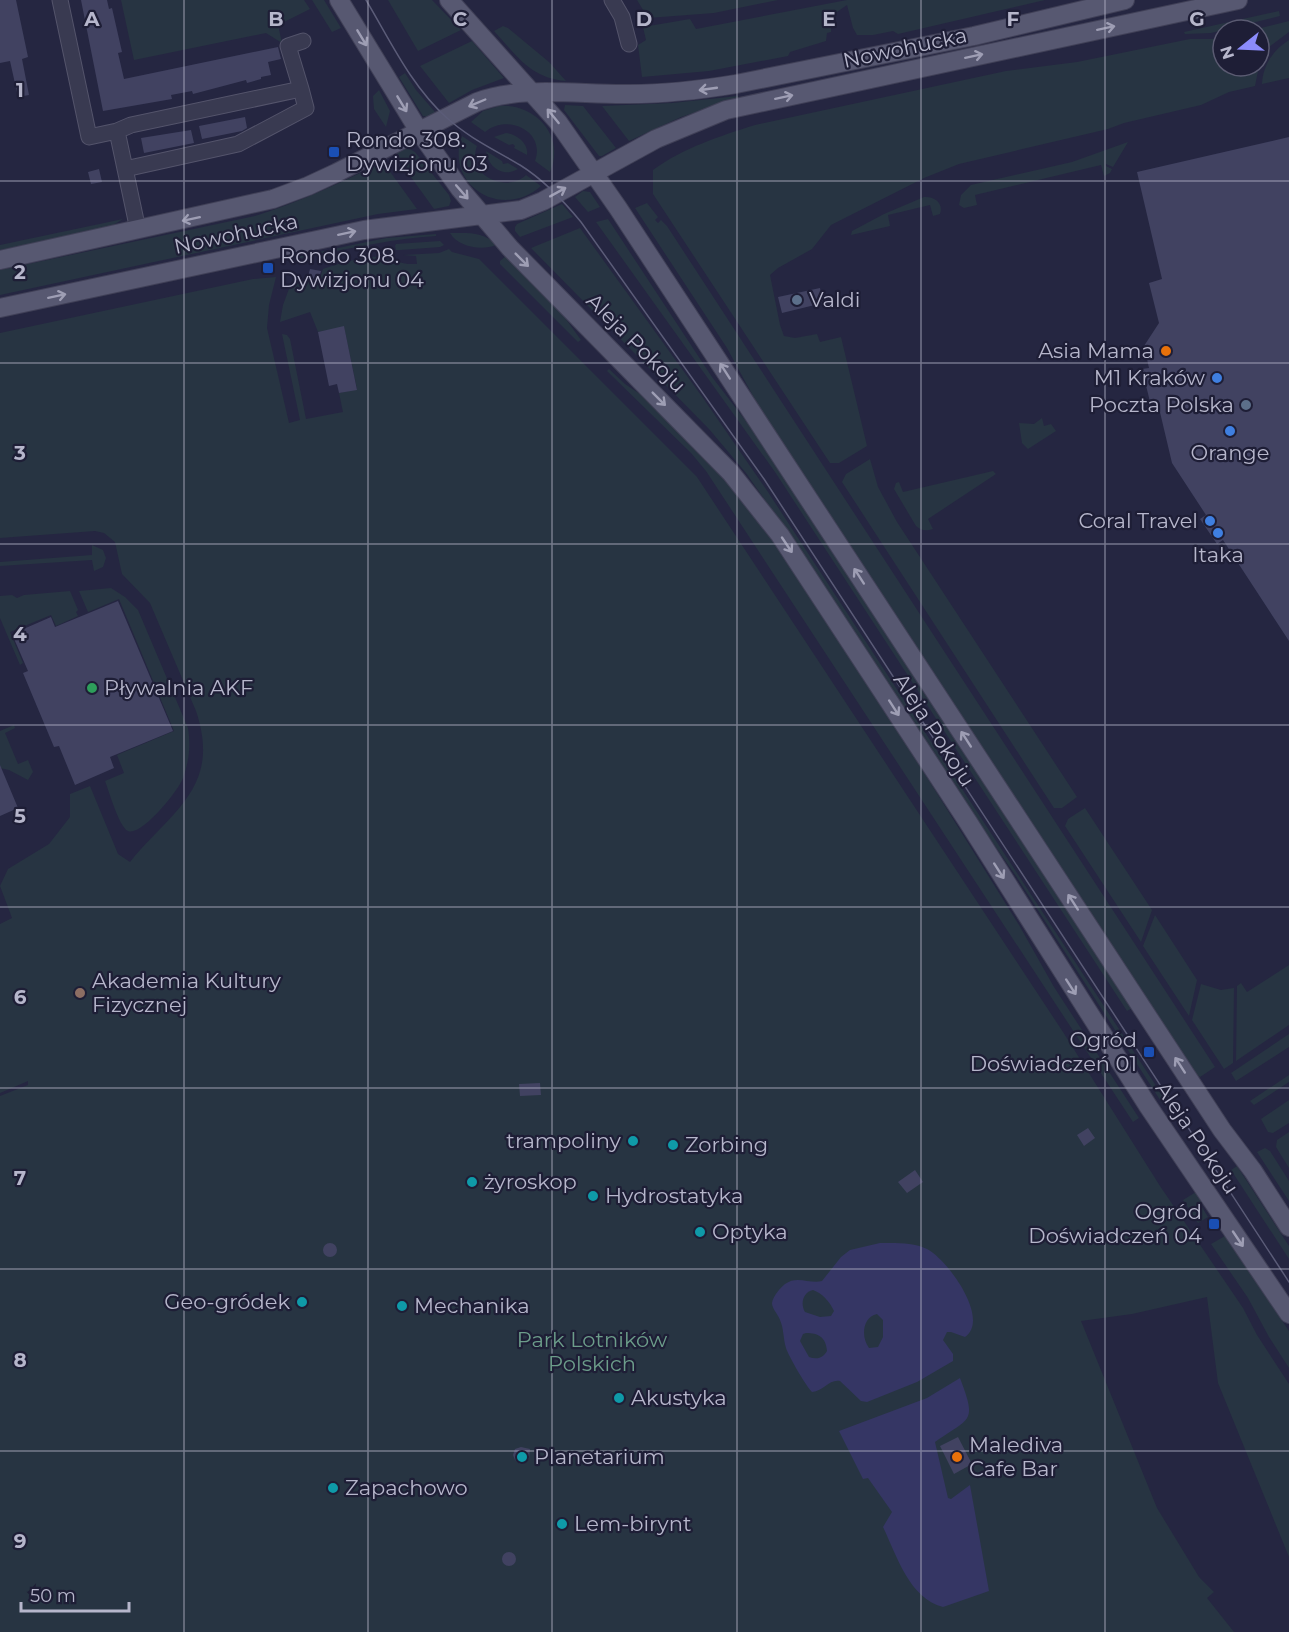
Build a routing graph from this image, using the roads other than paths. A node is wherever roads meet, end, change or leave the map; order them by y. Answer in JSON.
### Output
{"nodes":[{"id":1,"x":60,"y":0,"type":"edge"},
{"id":2,"x":339,"y":0,"type":"edge"},
{"id":3,"x":449,"y":0,"type":"edge"},
{"id":4,"x":612,"y":0,"type":"edge"},
{"id":5,"x":1125,"y":0,"type":"edge"},
{"id":6,"x":1238,"y":0,"type":"edge"},
{"id":7,"x":303,"y":41,"type":"dead end"},
{"id":8,"x":628,"y":44,"type":"dead end"},
{"id":9,"x":301,"y":89,"type":"junction"},
{"id":10,"x":534,"y":94,"type":"junction"},
{"id":11,"x":117,"y":131,"type":"junction"},
{"id":12,"x":419,"y":131,"type":"junction"},
{"id":13,"x":125,"y":168,"type":"junction"},
{"id":14,"x":594,"y":173,"type":"junction"},
{"id":15,"x":483,"y":216,"type":"junction"},
{"id":16,"x":138,"y":230,"type":"junction"},
{"id":17,"x":0,"y":260,"type":"edge"},
{"id":18,"x":0,"y":308,"type":"edge"},
{"id":19,"x":1289,"y":1227,"type":"edge"},
{"id":20,"x":1289,"y":1314,"type":"edge"}],
"edges":[{"from":1,"to":11,"type":"street"},
{"from":2,"to":12,"type":"main road","one_way":true},
{"from":3,"to":10,"type":"main road"},
{"from":4,"to":8,"type":"street"},
{"from":5,"to":10,"type":"main road","name":"Nowohucka","one_way":true},
{"from":14,"to":6,"type":"main road","name":"Nowohucka","one_way":true},
{"from":7,"to":9,"type":"street"},
{"from":9,"to":11,"type":"street"},
{"from":9,"to":13,"type":"street"},
{"from":10,"to":12,"type":"main road","name":"Nowohucka","one_way":true},
{"from":14,"to":10,"type":"main road","name":"Aleja Pokoju","one_way":true},
{"from":11,"to":13,"type":"street"},
{"from":12,"to":15,"type":"main road","name":"Aleja Pokoju","one_way":true},
{"from":12,"to":16,"type":"main road","name":"Nowohucka","one_way":true},
{"from":13,"to":16,"type":"street"},
{"from":15,"to":14,"type":"main road","name":"Nowohucka","one_way":true},
{"from":19,"to":14,"type":"main road","name":"Aleja Pokoju","one_way":true},
{"from":18,"to":15,"type":"main road","name":"Nowohucka","one_way":true},
{"from":15,"to":20,"type":"main road","name":"Aleja Pokoju","one_way":true},
{"from":16,"to":17,"type":"main road","name":"Nowohucka"}]}
